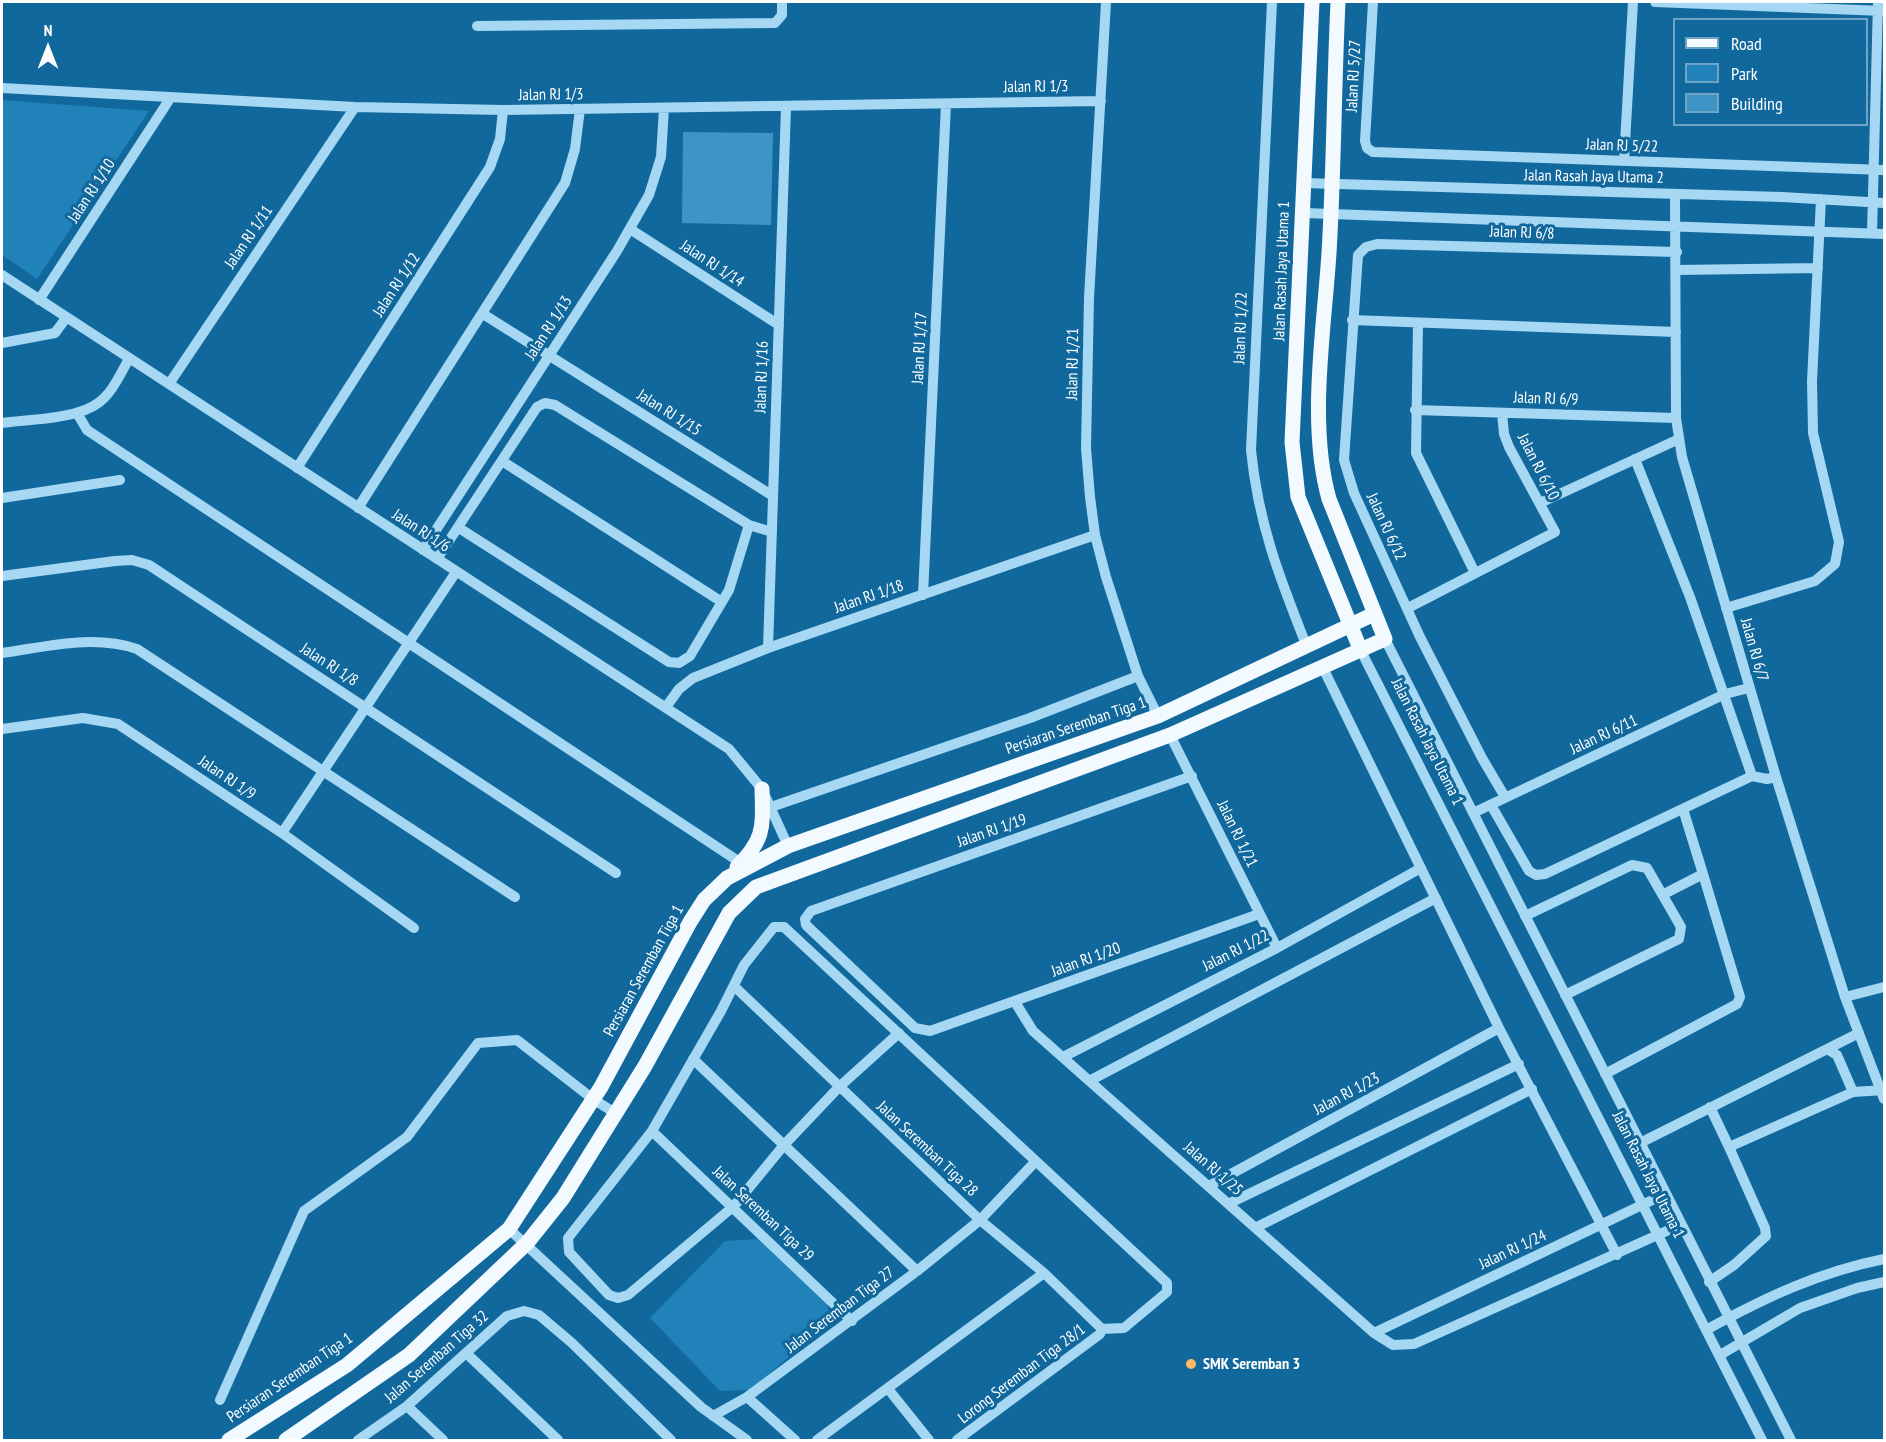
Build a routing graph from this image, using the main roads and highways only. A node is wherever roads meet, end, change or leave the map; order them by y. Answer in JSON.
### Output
{"nodes":[{"id":1,"x":1312,"y":2,"type":"edge"},
{"id":2,"x":1338,"y":2,"type":"edge"},
{"id":3,"x":1374,"y":615,"type":"junction"},
{"id":4,"x":1351,"y":626,"type":"junction"},
{"id":5,"x":1361,"y":651,"type":"junction"},
{"id":6,"x":1158,"y":716,"type":"junction"},
{"id":7,"x":1170,"y":735,"type":"junction"},
{"id":8,"x":762,"y":789,"type":"road end"},
{"id":9,"x":788,"y":846,"type":"junction"},
{"id":10,"x":796,"y":871,"type":"junction"},
{"id":11,"x":727,"y":878,"type":"junction"},
{"id":12,"x":229,"y":1440,"type":"edge"},
{"id":13,"x":286,"y":1440,"type":"edge"}],
"edges":[{"from":1,"to":4,"type":"main road","name":"Jalan Rasah Jaya Utama 1"},
{"from":2,"to":3,"type":"main road","name":"Jalan Rasah Jaya Utama 1"},
{"from":3,"to":4,"type":"main road","name":"Persiaran Seremban Tiga 1"},
{"from":3,"to":5,"type":"main road","name":"Jalan Rasah Jaya Utama 1"},
{"from":4,"to":5,"type":"main road","name":"Jalan Rasah Jaya Utama 1"},
{"from":4,"to":6,"type":"main road","name":"Persiaran Seremban Tiga 1"},
{"from":5,"to":7,"type":"main road"},
{"from":6,"to":7,"type":"main road"},
{"from":6,"to":9,"type":"main road","name":"Persiaran Seremban Tiga 1"},
{"from":7,"to":10,"type":"main road"},
{"from":8,"to":11,"type":"main road"},
{"from":9,"to":10,"type":"main road"},
{"from":9,"to":11,"type":"main road","name":"Persiaran Seremban Tiga 1"},
{"from":10,"to":13,"type":"main road"},
{"from":11,"to":12,"type":"main road","name":"Persiaran Seremban Tiga 1"}]}
